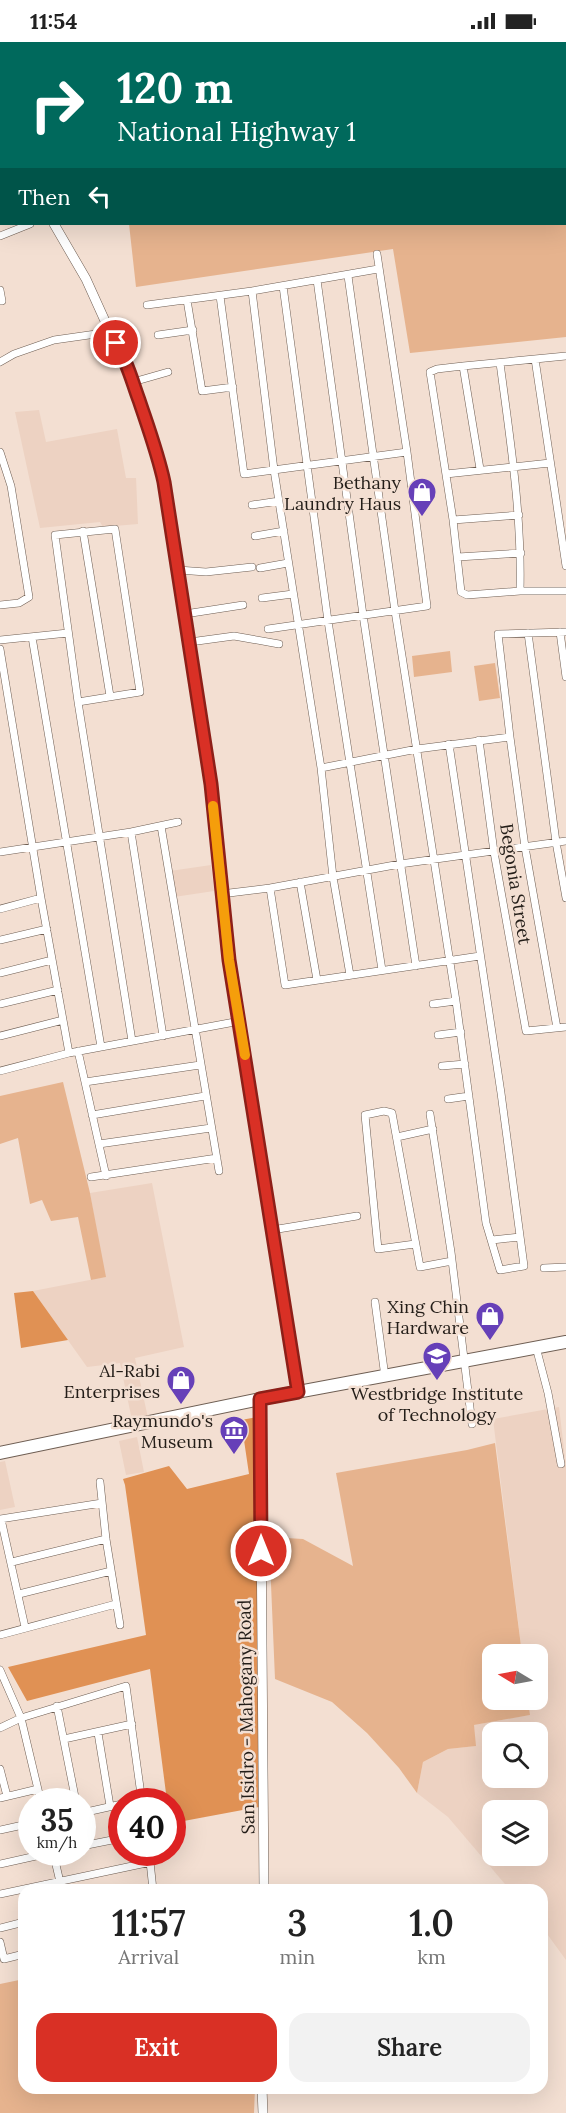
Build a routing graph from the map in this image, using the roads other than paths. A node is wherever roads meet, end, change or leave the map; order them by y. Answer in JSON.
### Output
{"nodes":[{"id":1,"x":28,"y":225,"type":"edge"},
{"id":2,"x":55,"y":225,"type":"edge"},
{"id":3,"x":0,"y":236,"type":"edge"},
{"id":4,"x":377,"y":254,"type":"dead end"},
{"id":5,"x":378,"y":269,"type":"junction"},
{"id":6,"x":348,"y":276,"type":"junction"},
{"id":7,"x":317,"y":280,"type":"junction"},
{"id":8,"x":283,"y":286,"type":"junction"},
{"id":9,"x":0,"y":290,"type":"edge"},
{"id":10,"x":252,"y":291,"type":"junction"},
{"id":11,"x":220,"y":296,"type":"junction"},
{"id":12,"x":187,"y":300,"type":"junction"},
{"id":13,"x":0,"y":301,"type":"edge"},
{"id":14,"x":147,"y":305,"type":"dead end"},
{"id":15,"x":193,"y":330,"type":"junction"},
{"id":16,"x":110,"y":332,"type":"junction"},
{"id":17,"x":158,"y":335,"type":"dead end"},
{"id":18,"x":566,"y":356,"type":"edge"},
{"id":19,"x":535,"y":359,"type":"junction"},
{"id":20,"x":0,"y":362,"type":"edge"},
{"id":21,"x":500,"y":363,"type":"junction"},
{"id":22,"x":463,"y":366,"type":"junction"},
{"id":23,"x":168,"y":372,"type":"dead end"},
{"id":24,"x":133,"y":382,"type":"junction"},
{"id":25,"x":232,"y":387,"type":"junction"},
{"id":26,"x":0,"y":452,"type":"edge"},
{"id":27,"x":407,"y":452,"type":"junction"},
{"id":28,"x":374,"y":456,"type":"junction"},
{"id":29,"x":341,"y":461,"type":"junction"},
{"id":30,"x":550,"y":463,"type":"junction"},
{"id":31,"x":308,"y":465,"type":"junction"},
{"id":32,"x":514,"y":466,"type":"junction"},
{"id":33,"x":480,"y":469,"type":"junction"},
{"id":34,"x":274,"y":470,"type":"junction"},
{"id":35,"x":446,"y":474,"type":"junction"},
{"id":36,"x":279,"y":501,"type":"junction"},
{"id":37,"x":252,"y":505,"type":"dead end"},
{"id":38,"x":519,"y":515,"type":"junction"},
{"id":39,"x":453,"y":520,"type":"junction"},
{"id":40,"x":83,"y":531,"type":"junction"},
{"id":41,"x":284,"y":531,"type":"junction"},
{"id":42,"x":255,"y":536,"type":"dead end"},
{"id":43,"x":521,"y":553,"type":"junction"},
{"id":44,"x":458,"y":557,"type":"junction"},
{"id":45,"x":288,"y":563,"type":"junction"},
{"id":46,"x":566,"y":566,"type":"edge"},
{"id":47,"x":178,"y":570,"type":"junction"},
{"id":48,"x":520,"y":591,"type":"junction"},
{"id":49,"x":566,"y":591,"type":"edge"},
{"id":50,"x":293,"y":594,"type":"junction"},
{"id":51,"x":262,"y":598,"type":"dead end"},
{"id":52,"x":0,"y":605,"type":"edge"},
{"id":53,"x":243,"y":605,"type":"dead end"},
{"id":54,"x":396,"y":610,"type":"junction"},
{"id":55,"x":185,"y":614,"type":"junction"},
{"id":56,"x":363,"y":615,"type":"junction"},
{"id":57,"x":328,"y":621,"type":"junction"},
{"id":58,"x":298,"y":626,"type":"junction"},
{"id":59,"x":268,"y":629,"type":"dead end"},
{"id":60,"x":563,"y":632,"type":"edge"},
{"id":61,"x":68,"y":633,"type":"junction"},
{"id":62,"x":528,"y":633,"type":"junction"},
{"id":63,"x":32,"y":637,"type":"junction"},
{"id":64,"x":0,"y":640,"type":"edge"},
{"id":65,"x":190,"y":642,"type":"junction"},
{"id":66,"x":279,"y":644,"type":"dead end"},
{"id":67,"x":0,"y":649,"type":"edge"},
{"id":68,"x":566,"y":677,"type":"edge"},
{"id":69,"x":110,"y":696,"type":"junction"},
{"id":70,"x":78,"y":702,"type":"junction"},
{"id":71,"x":510,"y":737,"type":"junction"},
{"id":72,"x":479,"y":740,"type":"junction"},
{"id":73,"x":449,"y":744,"type":"junction"},
{"id":74,"x":417,"y":749,"type":"junction"},
{"id":75,"x":385,"y":755,"type":"junction"},
{"id":76,"x":350,"y":763,"type":"junction"},
{"id":77,"x":321,"y":768,"type":"junction"},
{"id":78,"x":178,"y":822,"type":"dead end"},
{"id":79,"x":161,"y":826,"type":"junction"},
{"id":80,"x":131,"y":832,"type":"junction"},
{"id":81,"x":100,"y":837,"type":"junction"},
{"id":82,"x":566,"y":841,"type":"edge"},
{"id":83,"x":65,"y":842,"type":"junction"},
{"id":84,"x":556,"y":842,"type":"junction"},
{"id":85,"x":525,"y":847,"type":"junction"},
{"id":86,"x":33,"y":848,"type":"junction"},
{"id":87,"x":0,"y":852,"type":"edge"},
{"id":88,"x":494,"y":852,"type":"junction"},
{"id":89,"x":467,"y":856,"type":"junction"},
{"id":90,"x":434,"y":860,"type":"junction"},
{"id":91,"x":400,"y":864,"type":"junction"},
{"id":92,"x":368,"y":871,"type":"junction"},
{"id":93,"x":333,"y":877,"type":"junction"},
{"id":94,"x":300,"y":882,"type":"junction"},
{"id":95,"x":270,"y":888,"type":"junction"},
{"id":96,"x":221,"y":894,"type":"junction"},
{"id":97,"x":41,"y":898,"type":"junction"},
{"id":98,"x":566,"y":898,"type":"edge"},
{"id":99,"x":0,"y":909,"type":"edge"},
{"id":100,"x":47,"y":929,"type":"junction"},
{"id":101,"x":0,"y":940,"type":"edge"},
{"id":102,"x":480,"y":956,"type":"junction"},
{"id":103,"x":52,"y":960,"type":"junction"},
{"id":104,"x":449,"y":961,"type":"junction"},
{"id":105,"x":416,"y":966,"type":"junction"},
{"id":106,"x":382,"y":970,"type":"junction"},
{"id":107,"x":0,"y":973,"type":"edge"},
{"id":108,"x":350,"y":975,"type":"junction"},
{"id":109,"x":317,"y":980,"type":"junction"},
{"id":110,"x":58,"y":990,"type":"junction"},
{"id":111,"x":456,"y":1001,"type":"junction"},
{"id":112,"x":433,"y":1004,"type":"dead end"},
{"id":113,"x":0,"y":1005,"type":"edge"},
{"id":114,"x":63,"y":1020,"type":"junction"},
{"id":115,"x":240,"y":1021,"type":"junction"},
{"id":116,"x":566,"y":1027,"type":"edge"},
{"id":117,"x":557,"y":1028,"type":"junction"},
{"id":118,"x":194,"y":1030,"type":"junction"},
{"id":119,"x":460,"y":1032,"type":"junction"},
{"id":120,"x":438,"y":1035,"type":"dead end"},
{"id":121,"x":0,"y":1036,"type":"edge"},
{"id":122,"x":162,"y":1036,"type":"junction"},
{"id":123,"x":132,"y":1041,"type":"junction"},
{"id":124,"x":101,"y":1047,"type":"junction"},
{"id":125,"x":78,"y":1051,"type":"junction"},
{"id":126,"x":69,"y":1053,"type":"junction"},
{"id":127,"x":465,"y":1064,"type":"junction"},
{"id":128,"x":200,"y":1065,"type":"junction"},
{"id":129,"x":442,"y":1066,"type":"dead end"},
{"id":130,"x":0,"y":1071,"type":"edge"},
{"id":131,"x":85,"y":1082,"type":"junction"},
{"id":132,"x":205,"y":1096,"type":"junction"},
{"id":133,"x":469,"y":1096,"type":"junction"},
{"id":134,"x":448,"y":1099,"type":"dead end"},
{"id":135,"x":430,"y":1114,"type":"dead end"},
{"id":136,"x":92,"y":1115,"type":"junction"},
{"id":137,"x":211,"y":1128,"type":"junction"},
{"id":138,"x":433,"y":1129,"type":"junction"},
{"id":139,"x":397,"y":1137,"type":"junction"},
{"id":140,"x":99,"y":1144,"type":"junction"},
{"id":141,"x":217,"y":1158,"type":"junction"},
{"id":142,"x":219,"y":1171,"type":"dead end"},
{"id":143,"x":106,"y":1176,"type":"junction"},
{"id":144,"x":91,"y":1177,"type":"dead end"},
{"id":145,"x":357,"y":1216,"type":"dead end"},
{"id":146,"x":272,"y":1230,"type":"junction"},
{"id":147,"x":520,"y":1237,"type":"junction"},
{"id":148,"x":492,"y":1240,"type":"junction"},
{"id":149,"x":415,"y":1244,"type":"junction"},
{"id":150,"x":452,"y":1262,"type":"junction"},
{"id":151,"x":566,"y":1266,"type":"edge"},
{"id":152,"x":544,"y":1268,"type":"dead end"},
{"id":153,"x":375,"y":1302,"type":"dead end"},
{"id":154,"x":566,"y":1342,"type":"edge"},
{"id":155,"x":536,"y":1347,"type":"junction"},
{"id":156,"x":465,"y":1360,"type":"junction"},
{"id":157,"x":385,"y":1377,"type":"junction"},
{"id":158,"x":298,"y":1392,"type":"junction"},
{"id":159,"x":260,"y":1399,"type":"junction"},
{"id":160,"x":472,"y":1424,"type":"dead end"},
{"id":161,"x":0,"y":1454,"type":"edge"},
{"id":162,"x":561,"y":1464,"type":"dead end"},
{"id":163,"x":100,"y":1482,"type":"dead end"},
{"id":164,"x":102,"y":1503,"type":"junction"},
{"id":165,"x":0,"y":1519,"type":"edge"},
{"id":166,"x":106,"y":1539,"type":"junction"},
{"id":167,"x":12,"y":1562,"type":"junction"},
{"id":168,"x":111,"y":1571,"type":"junction"},
{"id":169,"x":19,"y":1594,"type":"junction"},
{"id":170,"x":116,"y":1604,"type":"junction"},
{"id":171,"x":120,"y":1625,"type":"dead end"},
{"id":172,"x":25,"y":1627,"type":"junction"},
{"id":173,"x":0,"y":1635,"type":"edge"},
{"id":174,"x":0,"y":1670,"type":"edge"},
{"id":175,"x":57,"y":1706,"type":"junction"},
{"id":176,"x":21,"y":1718,"type":"junction"},
{"id":177,"x":132,"y":1724,"type":"junction"},
{"id":178,"x":0,"y":1728,"type":"edge"},
{"id":179,"x":98,"y":1733,"type":"junction"},
{"id":180,"x":64,"y":1739,"type":"junction"},
{"id":181,"x":0,"y":1769,"type":"edge"},
{"id":182,"x":38,"y":1788,"type":"edge"},
{"id":183,"x":73,"y":1788,"type":"edge"},
{"id":184,"x":139,"y":1788,"type":"edge"},
{"id":185,"x":108,"y":1794,"type":"edge"},
{"id":186,"x":4,"y":1797,"type":"edge"},
{"id":187,"x":18,"y":1826,"type":"edge"},
{"id":188,"x":0,"y":1830,"type":"edge"},
{"id":189,"x":18,"y":1860,"type":"edge"},
{"id":190,"x":0,"y":1864,"type":"edge"},
{"id":191,"x":56,"y":1866,"type":"edge"},
{"id":192,"x":133,"y":1866,"type":"edge"},
{"id":193,"x":151,"y":1866,"type":"edge"},
{"id":194,"x":60,"y":1882,"type":"junction"},
{"id":195,"x":50,"y":1884,"type":"edge"},
{"id":196,"x":153,"y":1884,"type":"edge"},
{"id":197,"x":264,"y":1884,"type":"edge"},
{"id":198,"x":18,"y":1890,"type":"edge"},
{"id":199,"x":0,"y":1894,"type":"edge"},
{"id":200,"x":18,"y":1924,"type":"edge"},
{"id":201,"x":0,"y":1928,"type":"edge"},
{"id":202,"x":0,"y":1942,"type":"edge"},
{"id":203,"x":18,"y":1956,"type":"edge"},
{"id":204,"x":262,"y":2094,"type":"edge"},
{"id":205,"x":263,"y":2113,"type":"edge"}],
"edges":[{"from":1,"to":3,"type":"street"},
{"from":2,"to":16,"type":"street"},
{"from":4,"to":5,"type":"street"},
{"from":5,"to":6,"type":"street"},
{"from":5,"to":27,"type":"street"},
{"from":6,"to":7,"type":"street"},
{"from":6,"to":28,"type":"street"},
{"from":7,"to":8,"type":"street"},
{"from":7,"to":29,"type":"street"},
{"from":8,"to":10,"type":"street"},
{"from":8,"to":31,"type":"street"},
{"from":9,"to":13,"type":"street"},
{"from":10,"to":11,"type":"street"},
{"from":10,"to":34,"type":"street"},
{"from":11,"to":12,"type":"street"},
{"from":11,"to":25,"type":"street"},
{"from":12,"to":14,"type":"street"},
{"from":12,"to":15,"type":"street"},
{"from":15,"to":17,"type":"street"},
{"from":15,"to":25,"type":"street"},
{"from":16,"to":20,"type":"street"},
{"from":16,"to":24,"type":"street"},
{"from":18,"to":19,"type":"street"},
{"from":19,"to":21,"type":"street"},
{"from":19,"to":30,"type":"street"},
{"from":21,"to":22,"type":"street"},
{"from":21,"to":32,"type":"street"},
{"from":22,"to":33,"type":"street"},
{"from":22,"to":35,"type":"street"},
{"from":23,"to":24,"type":"street"},
{"from":24,"to":47,"type":"street"},
{"from":25,"to":34,"type":"street"},
{"from":26,"to":52,"type":"street"},
{"from":27,"to":28,"type":"street"},
{"from":27,"to":54,"type":"street"},
{"from":28,"to":29,"type":"street"},
{"from":28,"to":54,"type":"street"},
{"from":29,"to":31,"type":"street"},
{"from":29,"to":56,"type":"street"},
{"from":30,"to":32,"type":"street"},
{"from":30,"to":46,"type":"street"},
{"from":31,"to":34,"type":"street"},
{"from":31,"to":57,"type":"street"},
{"from":32,"to":33,"type":"street"},
{"from":32,"to":38,"type":"street"},
{"from":33,"to":35,"type":"street"},
{"from":34,"to":36,"type":"street"},
{"from":35,"to":39,"type":"street"},
{"from":36,"to":37,"type":"street"},
{"from":36,"to":41,"type":"street"},
{"from":38,"to":39,"type":"street"},
{"from":38,"to":43,"type":"street"},
{"from":39,"to":44,"type":"street"},
{"from":40,"to":61,"type":"street"},
{"from":40,"to":69,"type":"street"},
{"from":40,"to":69,"type":"street"},
{"from":41,"to":42,"type":"street"},
{"from":41,"to":45,"type":"street"},
{"from":43,"to":44,"type":"street"},
{"from":43,"to":48,"type":"street"},
{"from":44,"to":48,"type":"street"},
{"from":45,"to":47,"type":"street"},
{"from":45,"to":50,"type":"street"},
{"from":47,"to":55,"type":"street"},
{"from":48,"to":49,"type":"street"},
{"from":50,"to":51,"type":"street"},
{"from":50,"to":58,"type":"street"},
{"from":53,"to":55,"type":"street"},
{"from":54,"to":56,"type":"street"},
{"from":54,"to":74,"type":"street"},
{"from":55,"to":65,"type":"street"},
{"from":56,"to":57,"type":"street"},
{"from":56,"to":75,"type":"street"},
{"from":57,"to":58,"type":"street"},
{"from":57,"to":76,"type":"street"},
{"from":58,"to":59,"type":"street"},
{"from":58,"to":77,"type":"street"},
{"from":60,"to":62,"type":"street"},
{"from":60,"to":68,"type":"street"},
{"from":61,"to":63,"type":"street"},
{"from":61,"to":70,"type":"street"},
{"from":62,"to":71,"type":"street"},
{"from":62,"to":84,"type":"street"},
{"from":63,"to":64,"type":"street"},
{"from":63,"to":83,"type":"street"},
{"from":65,"to":66,"type":"street"},
{"from":65,"to":96,"type":"street"},
{"from":67,"to":86,"type":"street"},
{"from":69,"to":70,"type":"street"},
{"from":70,"to":81,"type":"street"},
{"from":71,"to":72,"type":"street"},
{"from":71,"to":85,"type":"street"},
{"from":72,"to":73,"type":"street"},
{"from":72,"to":88,"type":"street","name":"Begonia Street"},
{"from":73,"to":74,"type":"street"},
{"from":73,"to":89,"type":"street"},
{"from":74,"to":75,"type":"street"},
{"from":74,"to":90,"type":"street"},
{"from":75,"to":76,"type":"street"},
{"from":75,"to":91,"type":"street"},
{"from":76,"to":77,"type":"street"},
{"from":76,"to":92,"type":"street"},
{"from":77,"to":93,"type":"street"},
{"from":78,"to":79,"type":"street"},
{"from":79,"to":80,"type":"street"},
{"from":79,"to":118,"type":"street"},
{"from":80,"to":81,"type":"street"},
{"from":80,"to":122,"type":"street"},
{"from":81,"to":83,"type":"street"},
{"from":81,"to":123,"type":"street"},
{"from":82,"to":84,"type":"street"},
{"from":83,"to":86,"type":"street"},
{"from":83,"to":124,"type":"street"},
{"from":84,"to":85,"type":"street"},
{"from":84,"to":98,"type":"street"},
{"from":85,"to":88,"type":"street"},
{"from":85,"to":117,"type":"street"},
{"from":86,"to":87,"type":"street"},
{"from":86,"to":97,"type":"street"},
{"from":88,"to":89,"type":"street"},
{"from":88,"to":117,"type":"street","name":"Begonia Street"},
{"from":89,"to":90,"type":"street"},
{"from":89,"to":102,"type":"street"},
{"from":90,"to":91,"type":"street"},
{"from":90,"to":104,"type":"street"},
{"from":91,"to":92,"type":"street"},
{"from":91,"to":105,"type":"street"},
{"from":92,"to":93,"type":"street"},
{"from":92,"to":106,"type":"street"},
{"from":93,"to":94,"type":"street"},
{"from":93,"to":108,"type":"street"},
{"from":94,"to":95,"type":"street"},
{"from":94,"to":109,"type":"street"},
{"from":95,"to":96,"type":"street"},
{"from":95,"to":109,"type":"street"},
{"from":96,"to":115,"type":"street"},
{"from":97,"to":99,"type":"street"},
{"from":97,"to":100,"type":"street"},
{"from":100,"to":101,"type":"street"},
{"from":100,"to":103,"type":"street"},
{"from":102,"to":104,"type":"street"},
{"from":102,"to":147,"type":"street"},
{"from":103,"to":107,"type":"street"},
{"from":103,"to":110,"type":"street"},
{"from":104,"to":105,"type":"street"},
{"from":104,"to":111,"type":"street"},
{"from":105,"to":106,"type":"street"},
{"from":106,"to":108,"type":"street"},
{"from":108,"to":109,"type":"street"},
{"from":110,"to":113,"type":"street"},
{"from":110,"to":114,"type":"street"},
{"from":111,"to":112,"type":"street"},
{"from":111,"to":119,"type":"street"},
{"from":114,"to":121,"type":"street"},
{"from":114,"to":126,"type":"street"},
{"from":115,"to":118,"type":"street"},
{"from":115,"to":146,"type":"street"},
{"from":116,"to":117,"type":"street"},
{"from":118,"to":122,"type":"street"},
{"from":118,"to":128,"type":"street"},
{"from":119,"to":120,"type":"street"},
{"from":119,"to":127,"type":"street"},
{"from":122,"to":123,"type":"street"},
{"from":123,"to":124,"type":"street"},
{"from":124,"to":125,"type":"street"},
{"from":125,"to":126,"type":"street"},
{"from":125,"to":131,"type":"street"},
{"from":126,"to":130,"type":"street"},
{"from":127,"to":129,"type":"street"},
{"from":127,"to":133,"type":"street"},
{"from":128,"to":131,"type":"street"},
{"from":128,"to":132,"type":"street"},
{"from":131,"to":136,"type":"street"},
{"from":132,"to":136,"type":"street"},
{"from":132,"to":137,"type":"street"},
{"from":133,"to":134,"type":"street"},
{"from":133,"to":148,"type":"street"},
{"from":135,"to":138,"type":"street"},
{"from":136,"to":140,"type":"street"},
{"from":137,"to":140,"type":"street"},
{"from":137,"to":141,"type":"street"},
{"from":138,"to":139,"type":"street"},
{"from":138,"to":150,"type":"street"},
{"from":139,"to":149,"type":"street"},
{"from":139,"to":149,"type":"street"},
{"from":140,"to":143,"type":"street"},
{"from":141,"to":142,"type":"street"},
{"from":141,"to":143,"type":"street"},
{"from":143,"to":144,"type":"street"},
{"from":145,"to":146,"type":"street"},
{"from":146,"to":158,"type":"street"},
{"from":147,"to":148,"type":"street"},
{"from":147,"to":148,"type":"street"},
{"from":149,"to":150,"type":"street"},
{"from":150,"to":156,"type":"street"},
{"from":151,"to":152,"type":"street"},
{"from":153,"to":157,"type":"street"},
{"from":154,"to":155,"type":"highway"},
{"from":155,"to":156,"type":"highway"},
{"from":155,"to":162,"type":"street"},
{"from":156,"to":157,"type":"highway"},
{"from":156,"to":160,"type":"street"},
{"from":157,"to":158,"type":"highway"},
{"from":158,"to":159,"type":"highway"},
{"from":159,"to":161,"type":"highway"},
{"from":159,"to":197,"type":"street","name":"San Isidro - Mahogany Road"},
{"from":163,"to":164,"type":"street"},
{"from":164,"to":165,"type":"street"},
{"from":164,"to":166,"type":"street"},
{"from":165,"to":167,"type":"street"},
{"from":166,"to":167,"type":"street"},
{"from":166,"to":168,"type":"street"},
{"from":167,"to":169,"type":"street"},
{"from":168,"to":169,"type":"street"},
{"from":168,"to":170,"type":"street"},
{"from":169,"to":172,"type":"street"},
{"from":170,"to":171,"type":"street"},
{"from":170,"to":172,"type":"street"},
{"from":172,"to":173,"type":"street"},
{"from":174,"to":176,"type":"street"},
{"from":175,"to":176,"type":"street"},
{"from":175,"to":177,"type":"street"},
{"from":175,"to":180,"type":"street"},
{"from":176,"to":178,"type":"street"},
{"from":176,"to":182,"type":"street"},
{"from":177,"to":179,"type":"street"},
{"from":177,"to":184,"type":"street"},
{"from":179,"to":180,"type":"street"},
{"from":179,"to":185,"type":"street"},
{"from":180,"to":183,"type":"street"},
{"from":181,"to":186,"type":"street"},
{"from":187,"to":188,"type":"street"},
{"from":189,"to":190,"type":"street"},
{"from":191,"to":194,"type":"street"},
{"from":192,"to":194,"type":"street"},
{"from":193,"to":196,"type":"street"},
{"from":194,"to":195,"type":"street"},
{"from":198,"to":199,"type":"street"},
{"from":200,"to":201,"type":"street"},
{"from":202,"to":203,"type":"street"},
{"from":204,"to":205,"type":"street"}]}
